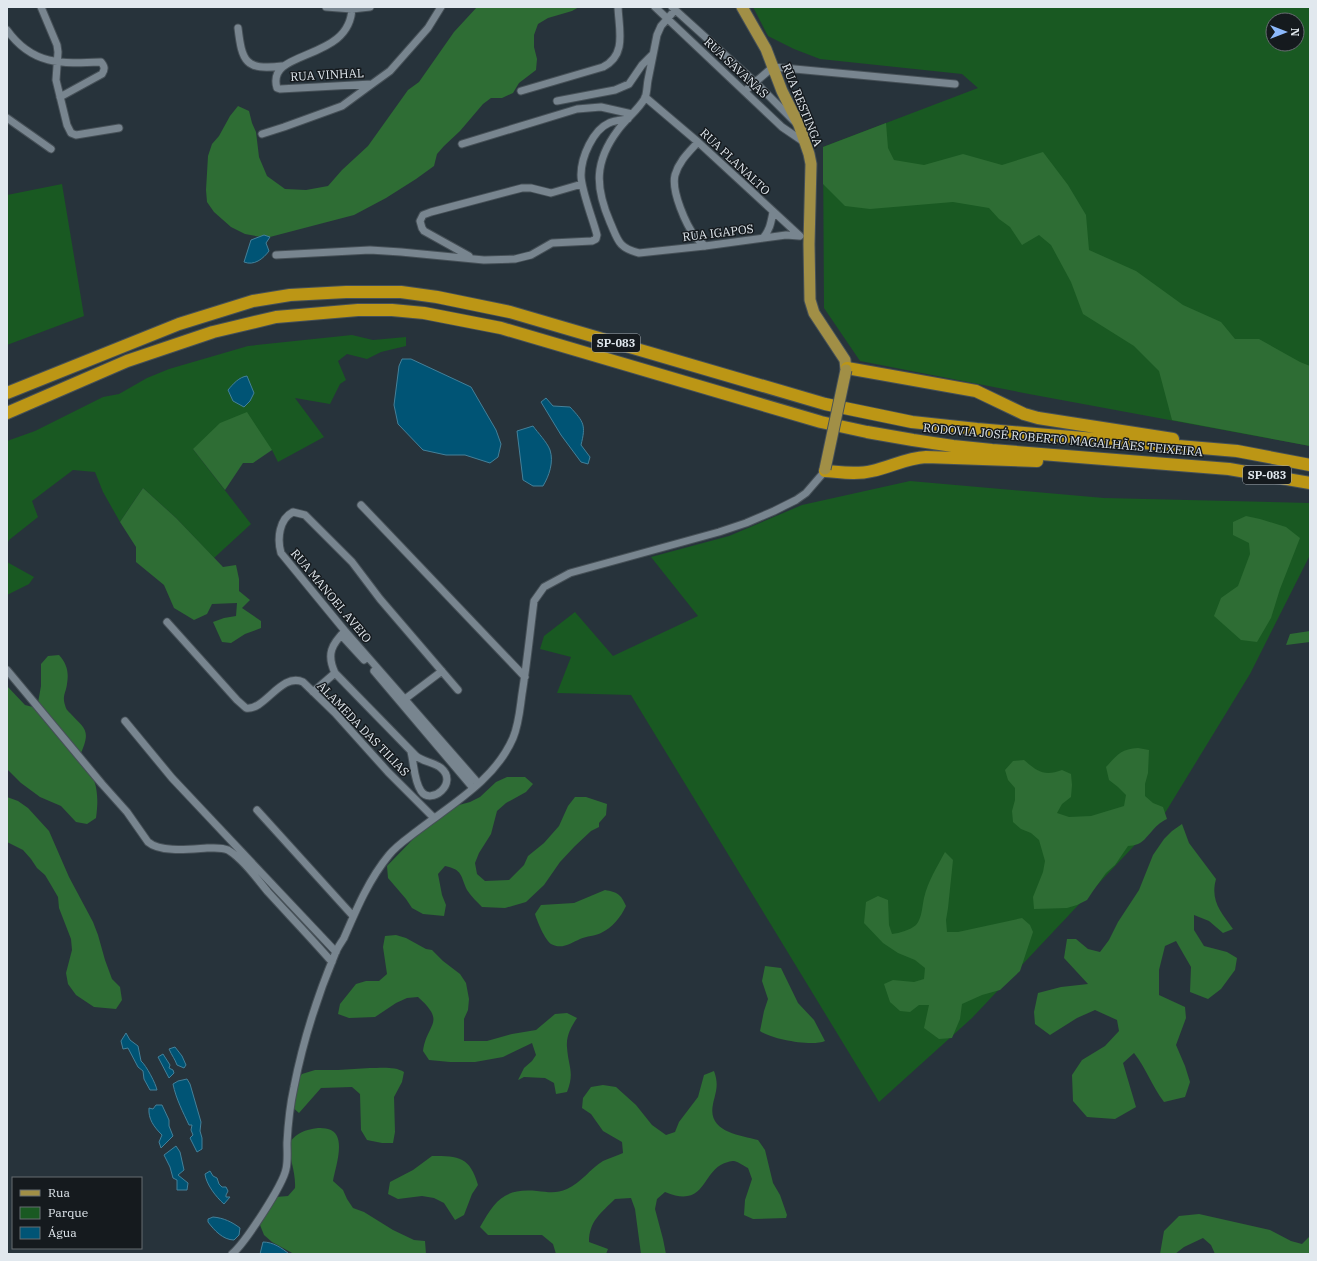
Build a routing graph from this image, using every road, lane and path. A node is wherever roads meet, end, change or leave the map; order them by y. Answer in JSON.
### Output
{"nodes":[{"id":1,"x":41,"y":7,"type":"edge"},
{"id":2,"x":326,"y":7,"type":"edge"},
{"id":3,"x":370,"y":7,"type":"edge"},
{"id":4,"x":441,"y":7,"type":"edge"},
{"id":5,"x":618,"y":7,"type":"edge"},
{"id":6,"x":655,"y":7,"type":"edge"},
{"id":7,"x":742,"y":7,"type":"edge"},
{"id":8,"x":352,"y":8,"type":"edge"},
{"id":9,"x":673,"y":8,"type":"edge"},
{"id":10,"x":667,"y":18,"type":"junction"},
{"id":11,"x":238,"y":28,"type":"dead end"},
{"id":12,"x":7,"y":30,"type":"edge"},
{"id":13,"x":653,"y":54,"type":"junction"},
{"id":14,"x":58,"y":63,"type":"junction"},
{"id":15,"x":282,"y":66,"type":"junction"},
{"id":16,"x":773,"y":67,"type":"junction"},
{"id":17,"x":755,"y":82,"type":"junction"},
{"id":18,"x":372,"y":84,"type":"junction"},
{"id":19,"x":955,"y":84,"type":"dead end"},
{"id":20,"x":521,"y":91,"type":"dead end"},
{"id":21,"x":745,"y":91,"type":"junction"},
{"id":22,"x":60,"y":97,"type":"junction"},
{"id":23,"x":645,"y":97,"type":"junction"},
{"id":24,"x":557,"y":101,"type":"dead end"},
{"id":25,"x":630,"y":117,"type":"junction"},
{"id":26,"x":7,"y":118,"type":"edge"},
{"id":27,"x":799,"y":125,"type":"junction"},
{"id":28,"x":119,"y":128,"type":"dead end"},
{"id":29,"x":262,"y":134,"type":"dead end"},
{"id":30,"x":698,"y":142,"type":"junction"},
{"id":31,"x":804,"y":142,"type":"junction"},
{"id":32,"x":462,"y":144,"type":"dead end"},
{"id":33,"x":51,"y":149,"type":"dead end"},
{"id":34,"x":582,"y":184,"type":"junction"},
{"id":35,"x":773,"y":212,"type":"junction"},
{"id":36,"x":799,"y":236,"type":"junction"},
{"id":37,"x":763,"y":238,"type":"junction"},
{"id":38,"x":809,"y":244,"type":"junction"},
{"id":39,"x":705,"y":246,"type":"junction"},
{"id":40,"x":276,"y":255,"type":"dead end"},
{"id":41,"x":471,"y":258,"type":"junction"},
{"id":42,"x":847,"y":369,"type":"junction"},
{"id":43,"x":7,"y":393,"type":"edge"},
{"id":44,"x":7,"y":413,"type":"edge"},
{"id":45,"x":1237,"y":451,"type":"junction"},
{"id":46,"x":1143,"y":462,"type":"junction"},
{"id":47,"x":1310,"y":464,"type":"edge"},
{"id":48,"x":825,"y":470,"type":"junction"},
{"id":49,"x":1308,"y":483,"type":"edge"},
{"id":50,"x":361,"y":505,"type":"dead end"},
{"id":51,"x":167,"y":622,"type":"dead end"},
{"id":52,"x":343,"y":633,"type":"junction"},
{"id":53,"x":7,"y":670,"type":"edge"},
{"id":54,"x":442,"y":670,"type":"junction"},
{"id":55,"x":335,"y":673,"type":"junction"},
{"id":56,"x":525,"y":677,"type":"junction"},
{"id":57,"x":458,"y":690,"type":"dead end"},
{"id":58,"x":313,"y":692,"type":"junction"},
{"id":59,"x":405,"y":699,"type":"junction"},
{"id":60,"x":125,"y":721,"type":"dead end"},
{"id":61,"x":411,"y":752,"type":"junction"},
{"id":62,"x":475,"y":786,"type":"junction"},
{"id":63,"x":257,"y":810,"type":"dead end"},
{"id":64,"x":434,"y":818,"type":"junction"},
{"id":65,"x":352,"y":916,"type":"junction"},
{"id":66,"x":336,"y":952,"type":"junction"},
{"id":67,"x":332,"y":962,"type":"junction"},
{"id":68,"x":232,"y":1254,"type":"edge"}],
"edges":[{"from":1,"to":14,"type":"street"},
{"from":2,"to":8,"type":"street"},
{"from":3,"to":8,"type":"street"},
{"from":4,"to":18,"type":"street","name":"RUA VINHAL"},
{"from":5,"to":20,"type":"street"},
{"from":6,"to":10,"type":"street","name":"RUA SAVANAS"},
{"from":7,"to":16,"type":"main road","name":"RUA RESTINGA"},
{"from":8,"to":15,"type":"street"},
{"from":9,"to":10,"type":"street"},
{"from":9,"to":17,"type":"street","name":"RUA SAVANAS"},
{"from":10,"to":13,"type":"street"},
{"from":10,"to":21,"type":"street","name":"RUA SAVANAS"},
{"from":11,"to":15,"type":"street"},
{"from":12,"to":14,"type":"street"},
{"from":13,"to":23,"type":"street"},
{"from":13,"to":24,"type":"street"},
{"from":14,"to":22,"type":"street"},
{"from":14,"to":22,"type":"street"},
{"from":15,"to":18,"type":"street","name":"RUA VINHAL"},
{"from":16,"to":17,"type":"street"},
{"from":16,"to":19,"type":"street"},
{"from":16,"to":27,"type":"main road","name":"RUA RESTINGA"},
{"from":17,"to":21,"type":"street"},
{"from":17,"to":27,"type":"street","name":"RUA SAVANAS"},
{"from":18,"to":29,"type":"street"},
{"from":21,"to":31,"type":"street","name":"RUA SAVANAS"},
{"from":22,"to":28,"type":"street"},
{"from":23,"to":25,"type":"street"},
{"from":23,"to":30,"type":"street","name":"RUA PLANALTO"},
{"from":25,"to":32,"type":"street"},
{"from":25,"to":34,"type":"street"},
{"from":25,"to":39,"type":"street","name":"RUA IGAPOS"},
{"from":26,"to":33,"type":"street"},
{"from":27,"to":31,"type":"main road","name":"RUA RESTINGA"},
{"from":30,"to":35,"type":"street","name":"RUA PLANALTO"},
{"from":30,"to":39,"type":"street"},
{"from":31,"to":38,"type":"main road","name":"RUA RESTINGA"},
{"from":34,"to":41,"type":"street"},
{"from":34,"to":41,"type":"street"},
{"from":35,"to":36,"type":"street","name":"RUA PLANALTO"},
{"from":35,"to":37,"type":"street"},
{"from":36,"to":37,"type":"street","name":"RUA IGAPOS"},
{"from":36,"to":38,"type":"street","name":"RUA PLANALTO"},
{"from":37,"to":39,"type":"street","name":"RUA IGAPOS"},
{"from":38,"to":42,"type":"main road","name":"RUA RESTINGA"},
{"from":40,"to":41,"type":"street"},
{"from":42,"to":45,"type":"highway"},
{"from":42,"to":48,"type":"main road","bridge":true},
{"from":43,"to":45,"type":"highway","name":"RODOVIA JOSÉ ROBERTO MAGALHÃES TEIXEIRA","number":"SP-083"},
{"from":44,"to":46,"type":"highway","name":"RODOVIA JOSÉ ROBERTO MAGALHÃES TEIXEIRA","number":"SP-083"},
{"from":45,"to":47,"type":"highway","name":"RODOVIA JOSÉ ROBERTO MAGALHÃES TEIXEIRA","number":"SP-083"},
{"from":46,"to":48,"type":"highway"},
{"from":46,"to":49,"type":"highway","name":"RODOVIA JOSÉ ROBERTO MAGALHÃES TEIXEIRA","number":"SP-083"},
{"from":48,"to":56,"type":"street"},
{"from":50,"to":56,"type":"street"},
{"from":51,"to":58,"type":"street","name":"ALAMEDA DAS TILIAS"},
{"from":52,"to":54,"type":"street","name":"RUA MANOEL AVEIO"},
{"from":52,"to":55,"type":"street"},
{"from":52,"to":59,"type":"street","name":"RUA MANOEL AVEIO"},
{"from":52,"to":62,"type":"street"},
{"from":53,"to":67,"type":"street"},
{"from":54,"to":57,"type":"street","name":"RUA MANOEL AVEIO"},
{"from":54,"to":59,"type":"street"},
{"from":55,"to":58,"type":"street"},
{"from":55,"to":61,"type":"street"},
{"from":56,"to":62,"type":"street"},
{"from":58,"to":64,"type":"street","name":"ALAMEDA DAS TILIAS"},
{"from":59,"to":62,"type":"street","name":"RUA MANOEL AVEIO"},
{"from":60,"to":66,"type":"street"},
{"from":61,"to":61,"type":"street"},
{"from":62,"to":64,"type":"street"},
{"from":63,"to":65,"type":"street"},
{"from":64,"to":65,"type":"street"},
{"from":65,"to":66,"type":"street"},
{"from":66,"to":67,"type":"street"},
{"from":67,"to":68,"type":"street"}]}
